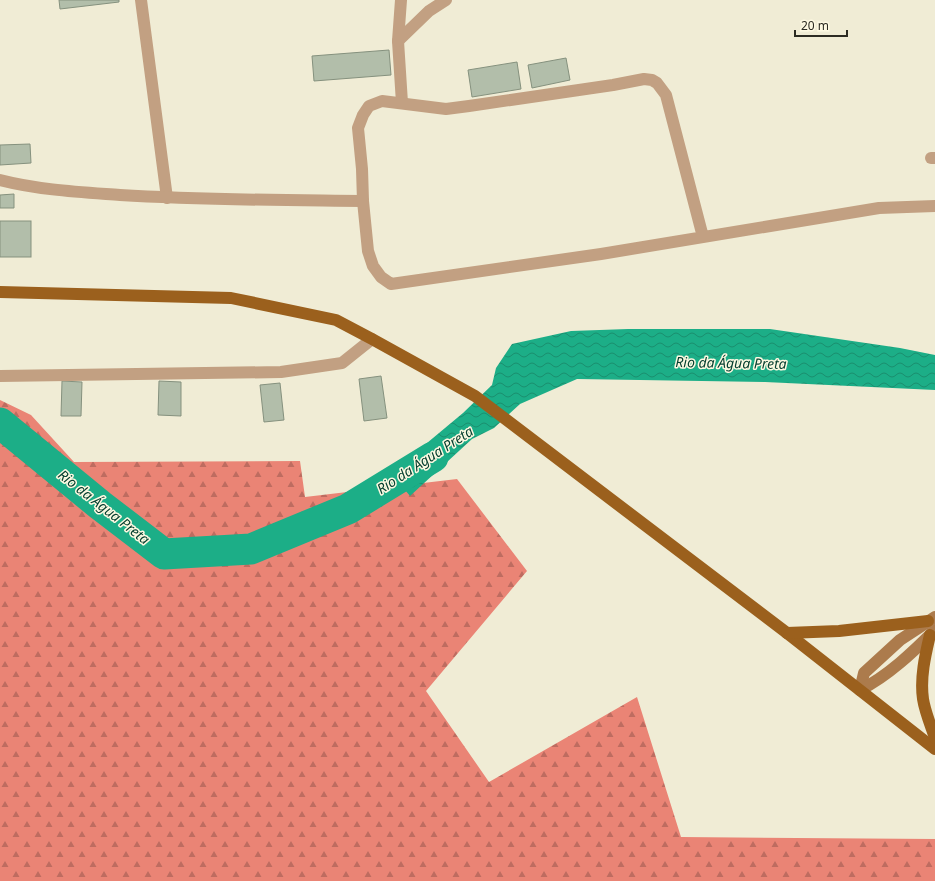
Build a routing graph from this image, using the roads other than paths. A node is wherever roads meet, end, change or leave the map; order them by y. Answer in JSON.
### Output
{"nodes":[{"id":1,"x":141,"y":0,"type":"edge"},
{"id":2,"x":401,"y":0,"type":"edge"},
{"id":3,"x":446,"y":0,"type":"edge"},
{"id":4,"x":398,"y":41,"type":"junction"},
{"id":5,"x":402,"y":103,"type":"junction"},
{"id":6,"x":0,"y":180,"type":"edge"},
{"id":7,"x":167,"y":198,"type":"junction"},
{"id":8,"x":363,"y":201,"type":"junction"},
{"id":9,"x":935,"y":206,"type":"edge"},
{"id":10,"x":703,"y":237,"type":"junction"},
{"id":11,"x":0,"y":292,"type":"edge"},
{"id":12,"x":372,"y":339,"type":"junction"},
{"id":13,"x":0,"y":376,"type":"edge"},
{"id":14,"x":932,"y":626,"type":"edge"},
{"id":15,"x":786,"y":633,"type":"junction"},
{"id":16,"x":860,"y":690,"type":"junction"},
{"id":17,"x":935,"y":738,"type":"edge"},
{"id":18,"x":935,"y":749,"type":"edge"}],
"edges":[{"from":1,"to":7,"type":"street"},
{"from":2,"to":4,"type":"street"},
{"from":3,"to":4,"type":"street"},
{"from":4,"to":5,"type":"street"},
{"from":5,"to":8,"type":"street"},
{"from":5,"to":10,"type":"street"},
{"from":6,"to":7,"type":"street"},
{"from":7,"to":8,"type":"street"},
{"from":8,"to":10,"type":"street"},
{"from":9,"to":10,"type":"street"},
{"from":11,"to":12,"type":"main road"},
{"from":12,"to":13,"type":"street"},
{"from":12,"to":15,"type":"main road"},
{"from":14,"to":15,"type":"main road"},
{"from":14,"to":16,"type":"main road"},
{"from":14,"to":17,"type":"main road"},
{"from":15,"to":16,"type":"main road"},
{"from":16,"to":18,"type":"main road"}]}
